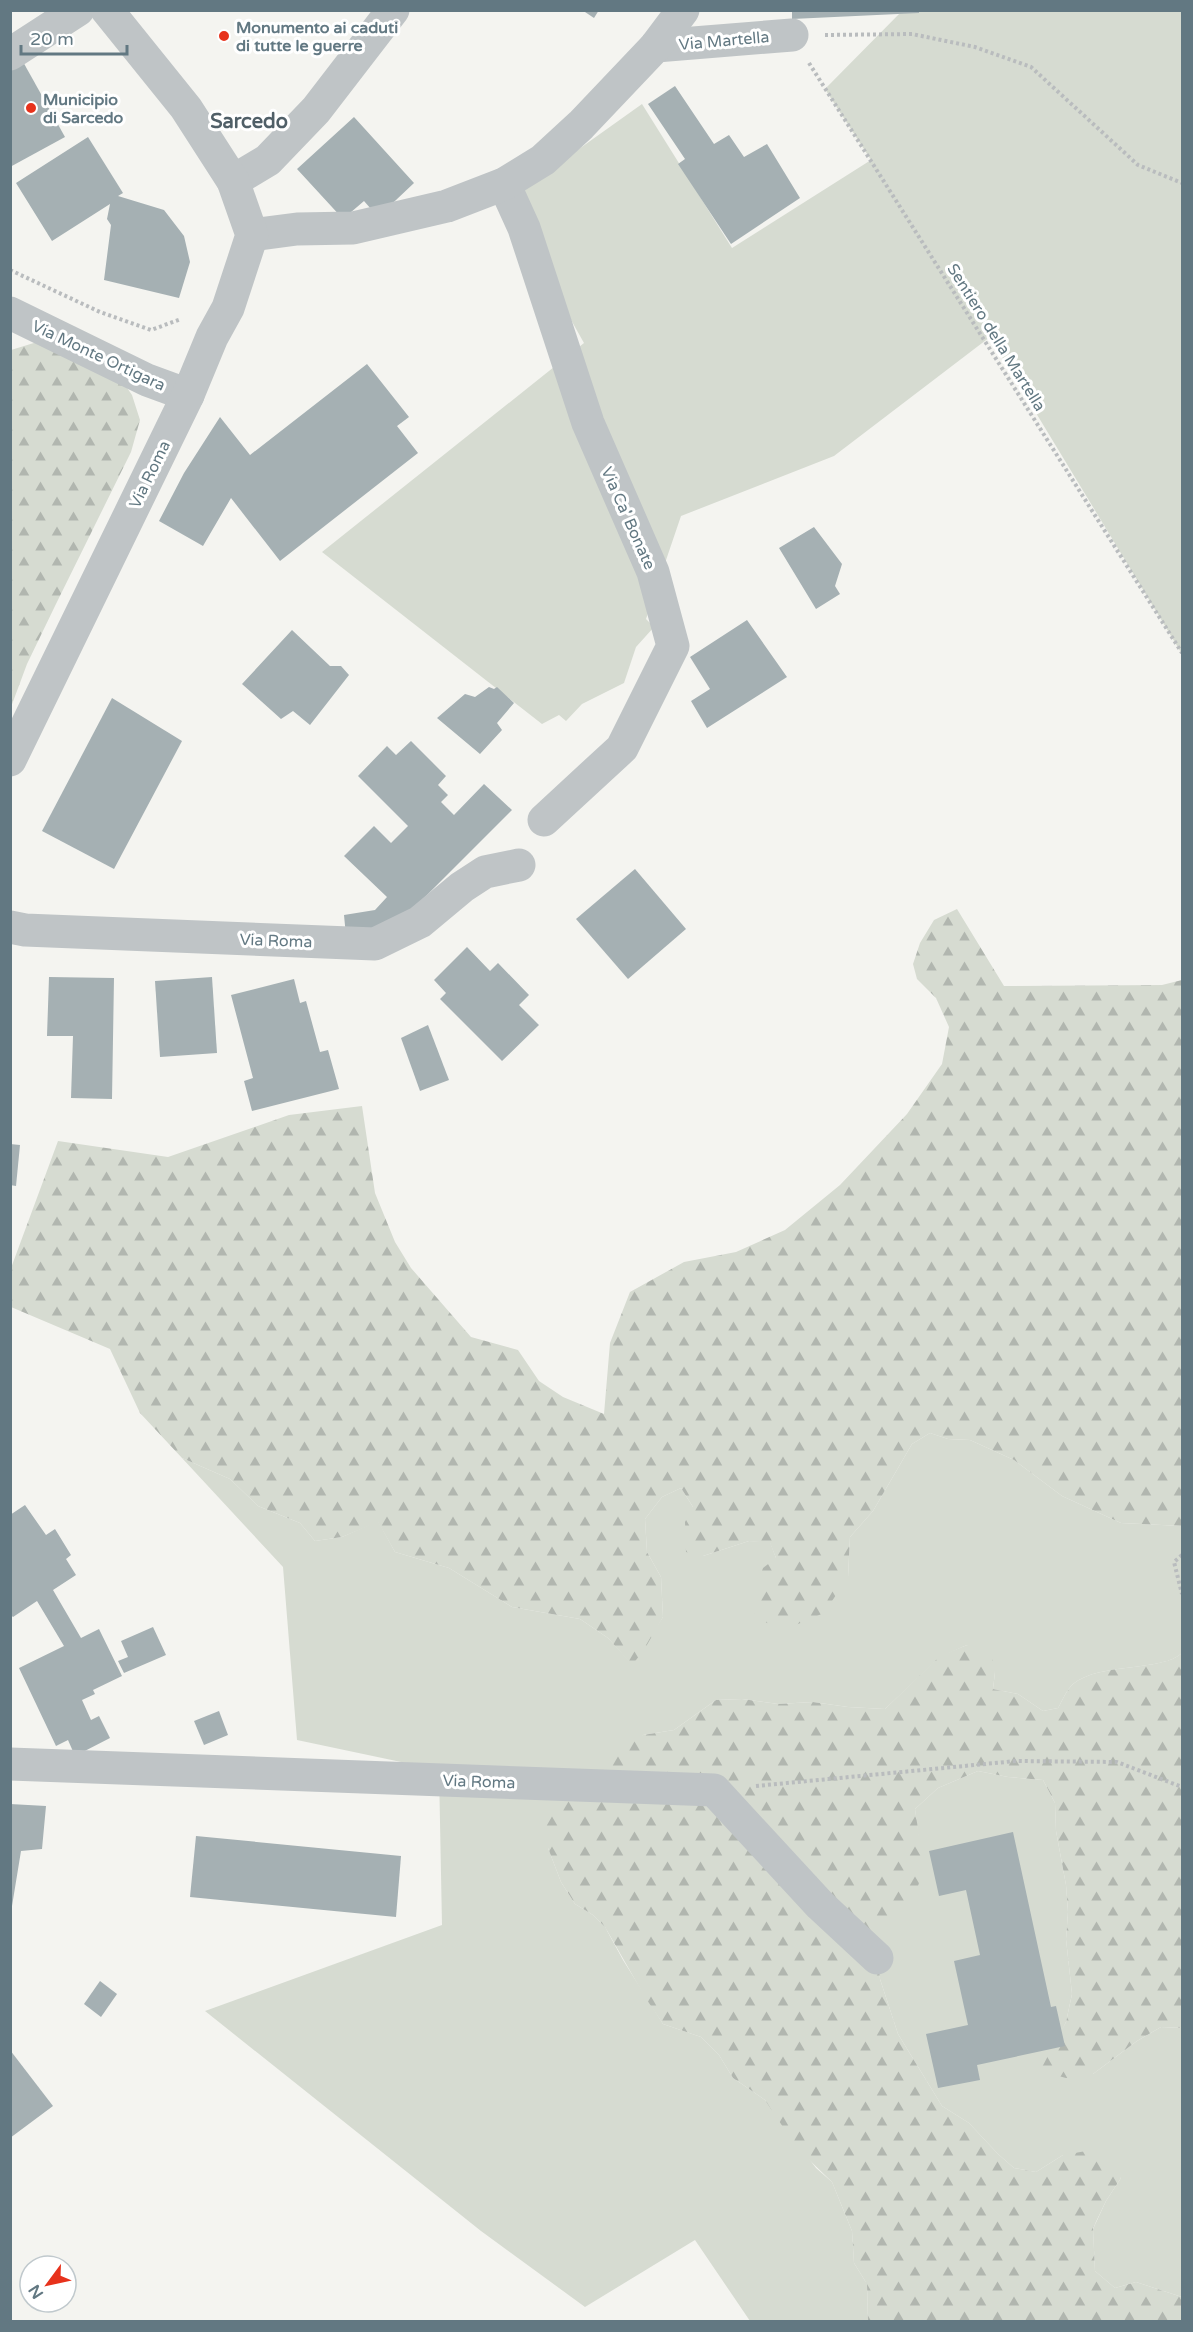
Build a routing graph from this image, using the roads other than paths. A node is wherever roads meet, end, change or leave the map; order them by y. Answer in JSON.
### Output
{"nodes":[{"id":1,"x":78,"y":10,"type":"edge"},
{"id":2,"x":107,"y":10,"type":"edge"},
{"id":3,"x":393,"y":10,"type":"edge"},
{"id":4,"x":683,"y":10,"type":"edge"},
{"id":5,"x":792,"y":35,"type":"road end"},
{"id":6,"x":656,"y":46,"type":"junction"},
{"id":7,"x":10,"y":54,"type":"edge"},
{"id":8,"x":233,"y":181,"type":"junction"},
{"id":9,"x":504,"y":184,"type":"junction"},
{"id":10,"x":252,"y":235,"type":"junction"},
{"id":11,"x":10,"y":313,"type":"edge"},
{"id":12,"x":188,"y":395,"type":"junction"},
{"id":13,"x":10,"y":760,"type":"edge"},
{"id":14,"x":544,"y":820,"type":"dead end"},
{"id":15,"x":519,"y":865,"type":"dead end"},
{"id":16,"x":10,"y":927,"type":"edge"},
{"id":17,"x":10,"y":1764,"type":"edge"},
{"id":18,"x":877,"y":1958,"type":"dead end"}],
"edges":[{"from":1,"to":7,"type":"street"},
{"from":2,"to":8,"type":"street"},
{"from":3,"to":8,"type":"street"},
{"from":4,"to":6,"type":"street"},
{"from":5,"to":6,"type":"street","name":"Via Martella"},
{"from":6,"to":9,"type":"street"},
{"from":8,"to":10,"type":"street"},
{"from":9,"to":10,"type":"street"},
{"from":9,"to":14,"type":"street","name":"Via Ca' Bonate"},
{"from":10,"to":12,"type":"street","name":"Via Roma"},
{"from":11,"to":12,"type":"street","name":"Via Monte Ortigara"},
{"from":12,"to":13,"type":"street","name":"Via Roma"},
{"from":15,"to":16,"type":"street","name":"Via Roma"},
{"from":17,"to":18,"type":"street","name":"Via Roma"}]}
